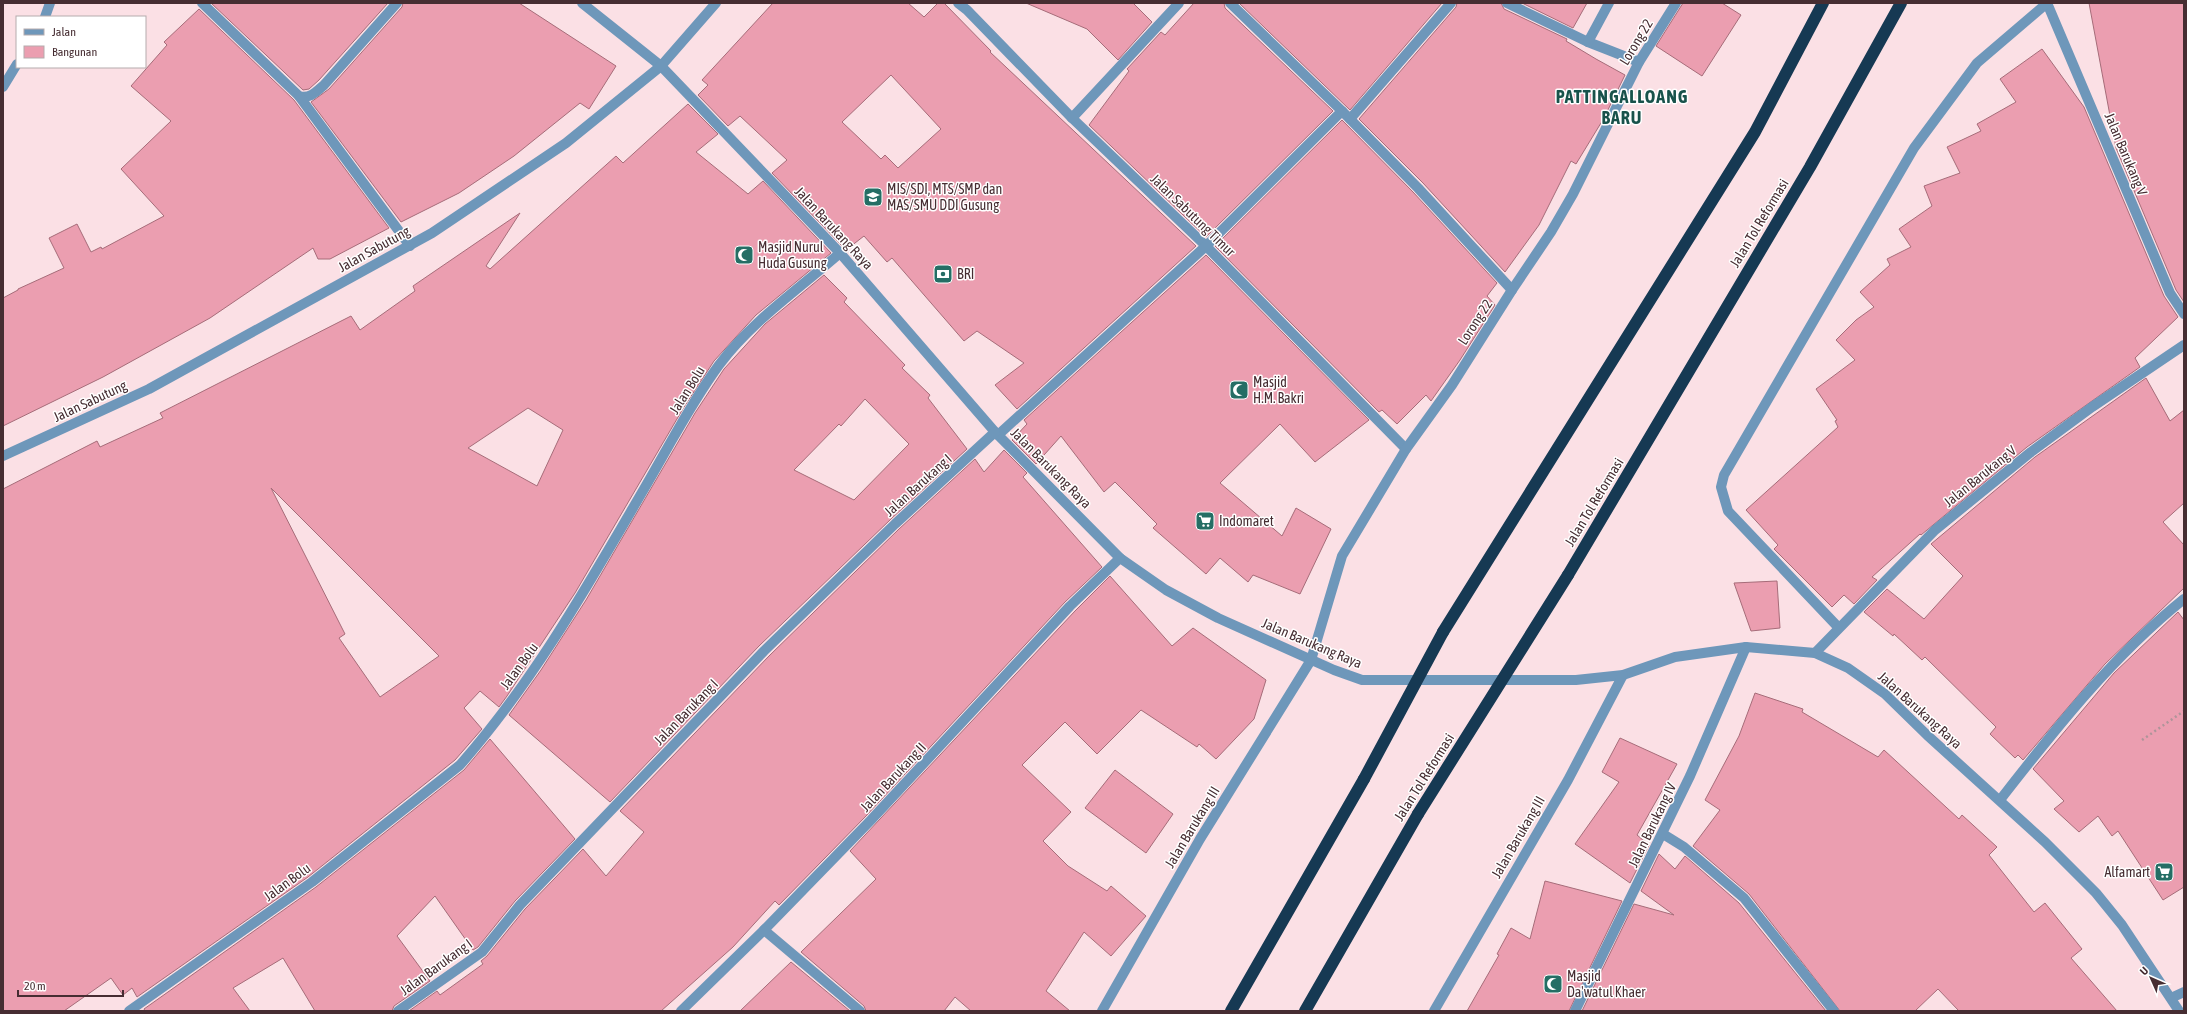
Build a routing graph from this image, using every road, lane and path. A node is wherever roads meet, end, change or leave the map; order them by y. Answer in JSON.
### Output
{"nodes":[{"id":1,"x":50,"y":3,"type":"edge"},
{"id":2,"x":202,"y":3,"type":"edge"},
{"id":3,"x":397,"y":3,"type":"edge"},
{"id":4,"x":582,"y":3,"type":"edge"},
{"id":5,"x":716,"y":3,"type":"edge"},
{"id":6,"x":958,"y":3,"type":"edge"},
{"id":7,"x":1179,"y":3,"type":"edge"},
{"id":8,"x":1230,"y":3,"type":"edge"},
{"id":9,"x":1451,"y":3,"type":"edge"},
{"id":10,"x":1507,"y":3,"type":"edge"},
{"id":11,"x":1609,"y":3,"type":"edge"},
{"id":12,"x":1676,"y":3,"type":"edge"},
{"id":13,"x":1823,"y":3,"type":"edge"},
{"id":14,"x":1901,"y":3,"type":"edge"},
{"id":15,"x":2047,"y":4,"type":"edge"},
{"id":16,"x":45,"y":16,"type":"edge"},
{"id":17,"x":1588,"y":42,"type":"junction"},
{"id":18,"x":1639,"y":62,"type":"junction"},
{"id":19,"x":16,"y":66,"type":"edge"},
{"id":20,"x":660,"y":66,"type":"junction"},
{"id":21,"x":3,"y":87,"type":"edge"},
{"id":22,"x":299,"y":96,"type":"junction"},
{"id":23,"x":1342,"y":111,"type":"junction"},
{"id":24,"x":1072,"y":118,"type":"junction"},
{"id":25,"x":1350,"y":120,"type":"junction"},
{"id":26,"x":410,"y":246,"type":"junction"},
{"id":27,"x":1206,"y":246,"type":"junction"},
{"id":28,"x":840,"y":253,"type":"junction"},
{"id":29,"x":1512,"y":290,"type":"junction"},
{"id":30,"x":2184,"y":314,"type":"edge"},
{"id":31,"x":2184,"y":345,"type":"edge"},
{"id":32,"x":996,"y":433,"type":"junction"},
{"id":33,"x":1406,"y":449,"type":"junction"},
{"id":34,"x":3,"y":456,"type":"edge"},
{"id":35,"x":1120,"y":558,"type":"junction"},
{"id":36,"x":2184,"y":599,"type":"edge"},
{"id":37,"x":1838,"y":627,"type":"junction"},
{"id":38,"x":1746,"y":647,"type":"junction"},
{"id":39,"x":1815,"y":653,"type":"junction"},
{"id":40,"x":1311,"y":660,"type":"junction"},
{"id":41,"x":1623,"y":675,"type":"junction"},
{"id":42,"x":2184,"y":711,"type":"edge"},
{"id":43,"x":2142,"y":740,"type":"dead end"},
{"id":44,"x":2000,"y":800,"type":"junction"},
{"id":45,"x":1663,"y":834,"type":"junction"},
{"id":46,"x":764,"y":930,"type":"junction"},
{"id":47,"x":2184,"y":992,"type":"edge"},
{"id":48,"x":2171,"y":998,"type":"junction"},
{"id":49,"x":129,"y":1011,"type":"edge"},
{"id":50,"x":398,"y":1011,"type":"edge"},
{"id":51,"x":681,"y":1011,"type":"edge"},
{"id":52,"x":860,"y":1011,"type":"edge"},
{"id":53,"x":1102,"y":1011,"type":"edge"},
{"id":54,"x":1231,"y":1011,"type":"edge"},
{"id":55,"x":1305,"y":1011,"type":"edge"},
{"id":56,"x":1434,"y":1011,"type":"edge"},
{"id":57,"x":1575,"y":1011,"type":"edge"},
{"id":58,"x":1834,"y":1011,"type":"edge"},
{"id":59,"x":2179,"y":1011,"type":"edge"}],
"edges":[{"from":1,"to":16,"type":"street"},
{"from":2,"to":22,"type":"street"},
{"from":3,"to":22,"type":"street"},
{"from":4,"to":20,"type":"street","name":"Jalan Barukang Raya"},
{"from":5,"to":20,"type":"street","name":"Jalan Sabutung"},
{"from":6,"to":24,"type":"street","name":"Jalan Sabutung Timur"},
{"from":7,"to":24,"type":"street"},
{"from":8,"to":23,"type":"street"},
{"from":9,"to":25,"type":"street"},
{"from":10,"to":17,"type":"street"},
{"from":11,"to":17,"type":"street"},
{"from":12,"to":18,"type":"street","name":"Lorong 22"},
{"from":13,"to":54,"type":"highway","bridge":true},
{"from":14,"to":55,"type":"highway","name":"Jalan Tol Reformasi","bridge":true},
{"from":15,"to":30,"type":"street","name":"Jalan Barukang V"},
{"from":15,"to":37,"type":"street"},
{"from":17,"to":18,"type":"street"},
{"from":18,"to":29,"type":"street","name":"Lorong 22"},
{"from":19,"to":21,"type":"street"},
{"from":20,"to":26,"type":"street","name":"Jalan Sabutung"},
{"from":20,"to":28,"type":"street","name":"Jalan Barukang Raya"},
{"from":22,"to":26,"type":"street"},
{"from":23,"to":25,"type":"street"},
{"from":23,"to":27,"type":"street","name":"Jalan Barukang I"},
{"from":24,"to":27,"type":"street","name":"Jalan Sabutung Timur"},
{"from":25,"to":29,"type":"street"},
{"from":26,"to":34,"type":"street","name":"Jalan Sabutung"},
{"from":27,"to":32,"type":"street","name":"Jalan Barukang I"},
{"from":27,"to":33,"type":"street","name":"Jalan Sabutung Timur"},
{"from":28,"to":32,"type":"street","name":"Jalan Barukang Raya"},
{"from":28,"to":49,"type":"street","name":"Jalan Bolu"},
{"from":29,"to":33,"type":"street","name":"Lorong 22"},
{"from":31,"to":37,"type":"street","name":"Jalan Barukang V"},
{"from":32,"to":35,"type":"street","name":"Jalan Barukang Raya"},
{"from":32,"to":50,"type":"street","name":"Jalan Barukang I"},
{"from":33,"to":40,"type":"street","name":"Lorong 22"},
{"from":35,"to":40,"type":"street","name":"Jalan Barukang Raya"},
{"from":35,"to":46,"type":"street","name":"Jalan Barukang II"},
{"from":36,"to":44,"type":"street"},
{"from":37,"to":39,"type":"street","name":"Jalan Barukang V"},
{"from":38,"to":39,"type":"street","name":"Jalan Barukang Raya"},
{"from":38,"to":41,"type":"street","name":"Jalan Barukang Raya"},
{"from":38,"to":45,"type":"street","name":"Jalan Barukang IV"},
{"from":39,"to":44,"type":"street","name":"Jalan Barukang Raya"},
{"from":40,"to":41,"type":"street","name":"Jalan Barukang Raya"},
{"from":40,"to":53,"type":"street","name":"Jalan Barukang III"},
{"from":41,"to":56,"type":"street","name":"Jalan Barukang III"},
{"from":42,"to":43,"type":"path"},
{"from":44,"to":48,"type":"street","name":"Jalan Barukang Raya"},
{"from":45,"to":57,"type":"street","name":"Jalan Barukang IV"},
{"from":45,"to":58,"type":"street"},
{"from":46,"to":51,"type":"street","name":"Jalan Barukang II"},
{"from":46,"to":52,"type":"street"},
{"from":47,"to":48,"type":"street"},
{"from":48,"to":59,"type":"street","name":"Jalan Barukang Raya"}]}
